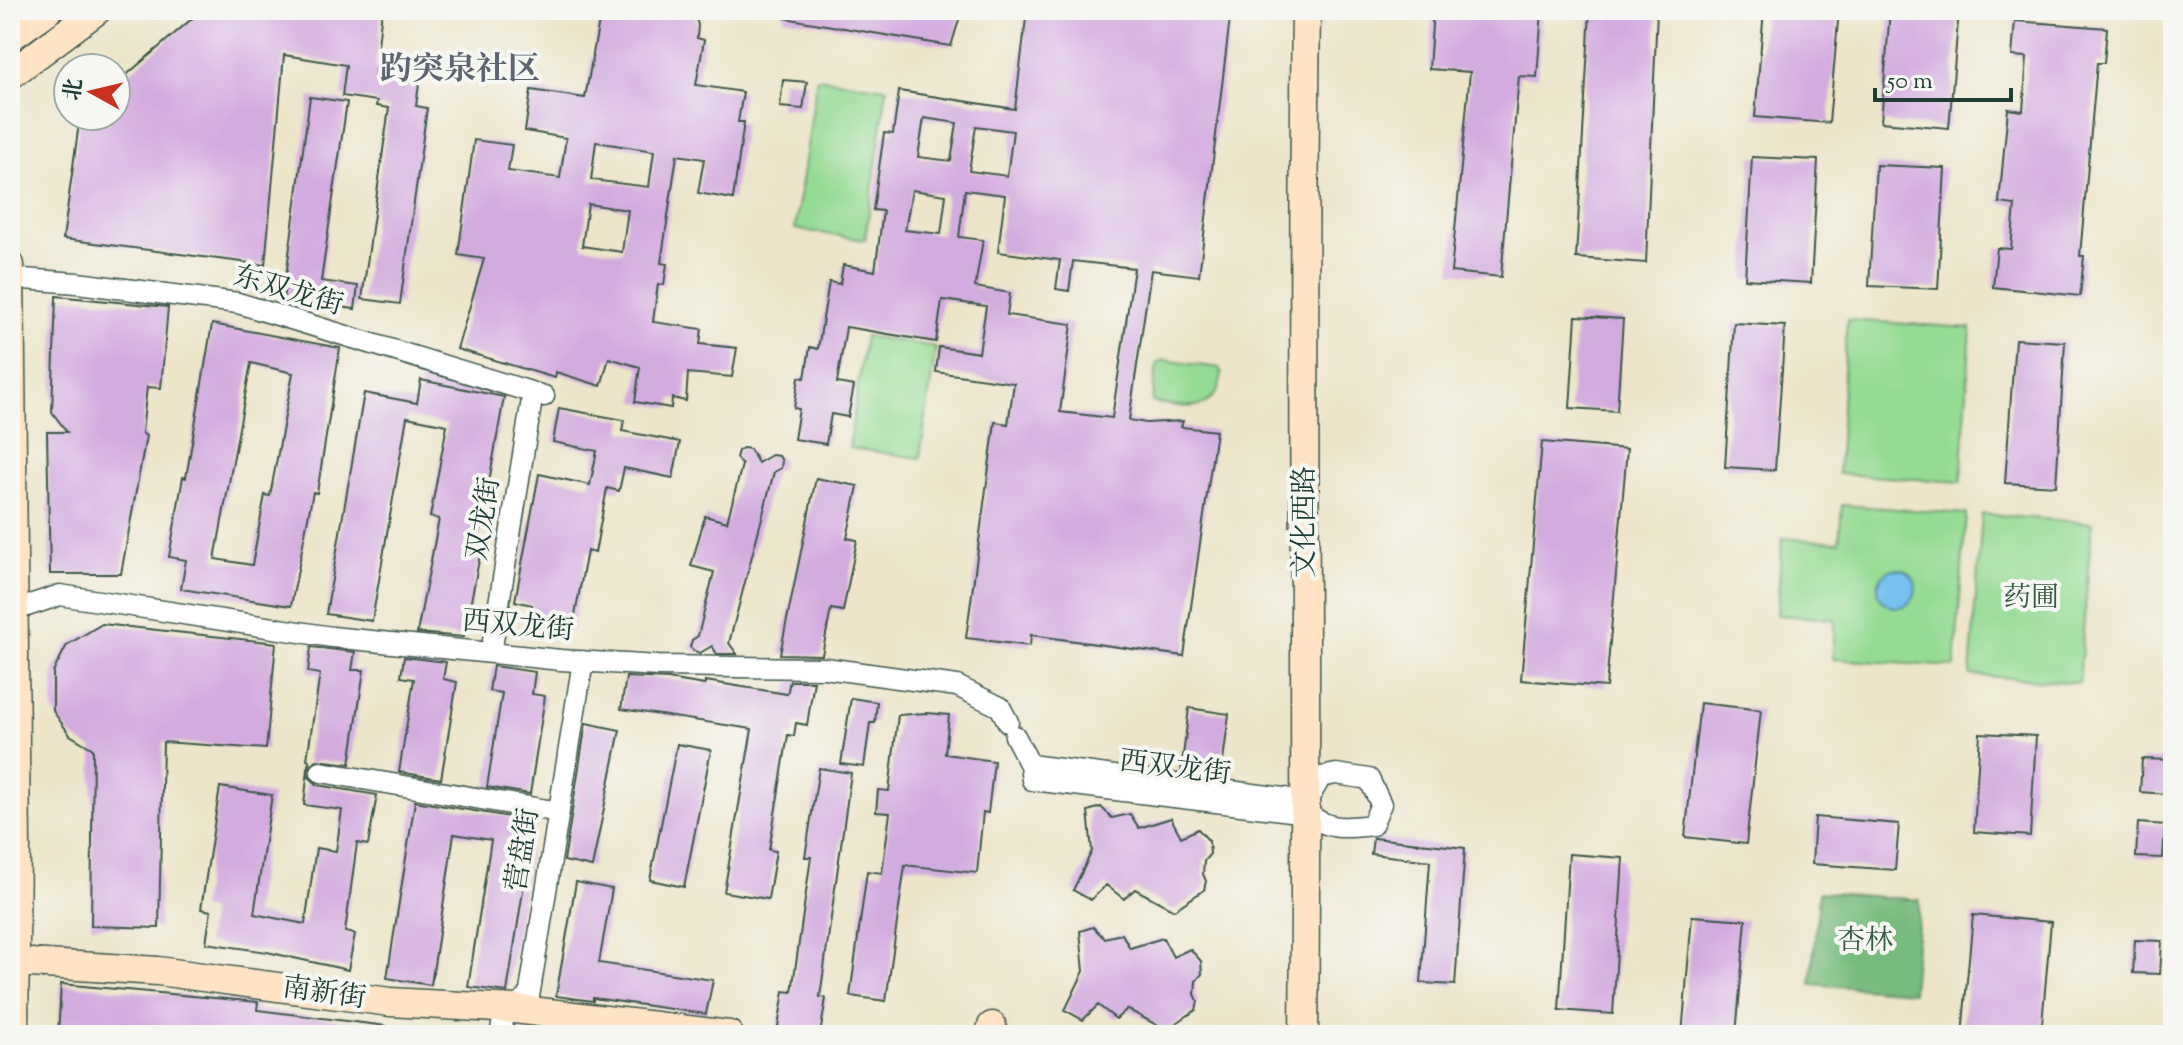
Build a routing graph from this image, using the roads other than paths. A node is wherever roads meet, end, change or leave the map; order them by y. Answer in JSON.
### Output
{"nodes":[{"id":1,"x":48,"y":10,"type":"edge"},
{"id":2,"x":97,"y":10,"type":"edge"},
{"id":3,"x":1306,"y":10,"type":"edge"},
{"id":4,"x":10,"y":37,"type":"edge"},
{"id":5,"x":10,"y":75,"type":"edge"},
{"id":6,"x":10,"y":265,"type":"edge"},
{"id":7,"x":10,"y":278,"type":"edge"},
{"id":8,"x":538,"y":394,"type":"joint"},
{"id":9,"x":15,"y":610,"type":"junction"},
{"id":10,"x":491,"y":653,"type":"junction"},
{"id":11,"x":583,"y":661,"type":"junction"},
{"id":12,"x":321,"y":772,"type":"dead end"},
{"id":13,"x":1321,"y":803,"type":"junction"},
{"id":14,"x":559,"y":812,"type":"junction"},
{"id":15,"x":14,"y":962,"type":"junction"},
{"id":16,"x":515,"y":1009,"type":"junction"},
{"id":17,"x":14,"y":1035,"type":"edge"},
{"id":18,"x":500,"y":1035,"type":"edge"},
{"id":19,"x":729,"y":1035,"type":"edge"},
{"id":20,"x":1304,"y":1035,"type":"edge"}],
"edges":[{"from":1,"to":4,"type":"street"},
{"from":2,"to":5,"type":"street"},
{"from":3,"to":13,"type":"street","name":"文化西路"},
{"from":6,"to":7,"type":"street"},
{"from":7,"to":8,"type":"street","name":"东双龙街"},
{"from":7,"to":9,"type":"street"},
{"from":8,"to":10,"type":"street","name":"双龙街"},
{"from":9,"to":10,"type":"street","name":"西双龙街"},
{"from":9,"to":15,"type":"street"},
{"from":10,"to":11,"type":"street","name":"西双龙街"},
{"from":11,"to":13,"type":"street","name":"西双龙街"},
{"from":11,"to":14,"type":"street","name":"营盘街"},
{"from":12,"to":14,"type":"street"},
{"from":13,"to":13,"type":"street"},
{"from":13,"to":20,"type":"street","name":"文化西路"},
{"from":14,"to":16,"type":"street","name":"营盘街"},
{"from":15,"to":16,"type":"street","name":"南新街"},
{"from":15,"to":17,"type":"street"},
{"from":16,"to":18,"type":"street","name":"营盘街"},
{"from":16,"to":19,"type":"street","name":"南新街"}]}
